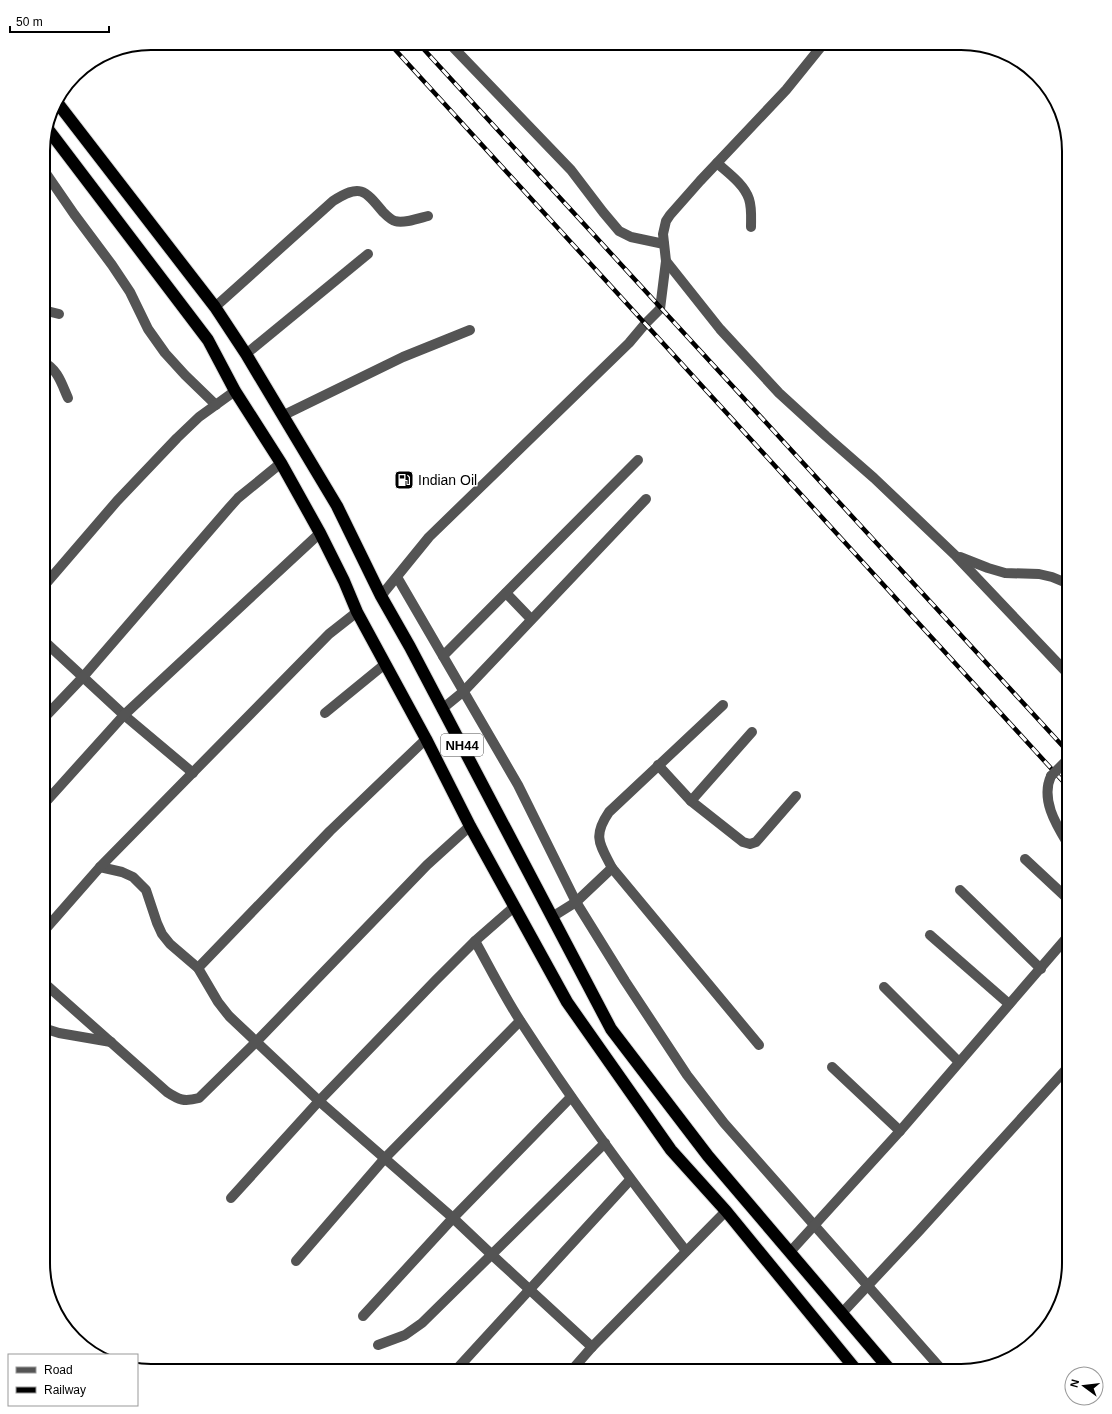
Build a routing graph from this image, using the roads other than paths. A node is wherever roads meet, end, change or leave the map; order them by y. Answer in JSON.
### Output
{"nodes":[{"id":1,"x":456,"y":50,"type":"edge"},
{"id":2,"x":818,"y":50,"type":"edge"},
{"id":3,"x":61,"y":107,"type":"edge"},
{"id":4,"x":52,"y":133,"type":"edge"},
{"id":5,"x":717,"y":163,"type":"junction"},
{"id":6,"x":50,"y":179,"type":"edge"},
{"id":7,"x":428,"y":216,"type":"dead end"},
{"id":8,"x":752,"y":228,"type":"dead end"},
{"id":9,"x":664,"y":244,"type":"junction"},
{"id":10,"x":368,"y":254,"type":"dead end"},
{"id":11,"x":666,"y":261,"type":"junction"},
{"id":12,"x":215,"y":307,"type":"junction"},
{"id":13,"x":50,"y":312,"type":"edge"},
{"id":14,"x":59,"y":314,"type":"dead end"},
{"id":15,"x":470,"y":330,"type":"dead end"},
{"id":16,"x":246,"y":354,"type":"junction"},
{"id":17,"x":50,"y":365,"type":"edge"},
{"id":18,"x":235,"y":391,"type":"junction"},
{"id":19,"x":68,"y":398,"type":"dead end"},
{"id":20,"x":216,"y":405,"type":"junction"},
{"id":21,"x":284,"y":415,"type":"junction"},
{"id":22,"x":638,"y":460,"type":"dead end"},
{"id":23,"x":281,"y":463,"type":"junction"},
{"id":24,"x":646,"y":499,"type":"dead end"},
{"id":25,"x":320,"y":533,"type":"junction"},
{"id":26,"x":956,"y":556,"type":"junction"},
{"id":27,"x":397,"y":577,"type":"junction"},
{"id":28,"x":50,"y":578,"type":"edge"},
{"id":29,"x":1062,"y":581,"type":"edge"},
{"id":30,"x":506,"y":593,"type":"junction"},
{"id":31,"x":381,"y":596,"type":"junction"},
{"id":32,"x":357,"y":612,"type":"junction"},
{"id":33,"x":531,"y":619,"type":"junction"},
{"id":34,"x":50,"y":646,"type":"edge"},
{"id":35,"x":443,"y":656,"type":"junction"},
{"id":36,"x":386,"y":664,"type":"junction"},
{"id":37,"x":1062,"y":668,"type":"edge"},
{"id":38,"x":83,"y":677,"type":"junction"},
{"id":39,"x":464,"y":691,"type":"junction"},
{"id":40,"x":723,"y":705,"type":"dead end"},
{"id":41,"x":442,"y":709,"type":"junction"},
{"id":42,"x":50,"y":712,"type":"edge"},
{"id":43,"x":325,"y":714,"type":"dead end"},
{"id":44,"x":124,"y":715,"type":"junction"},
{"id":45,"x":752,"y":732,"type":"dead end"},
{"id":46,"x":426,"y":739,"type":"junction"},
{"id":47,"x":658,"y":765,"type":"junction"},
{"id":48,"x":1062,"y":765,"type":"edge"},
{"id":49,"x":193,"y":774,"type":"junction"},
{"id":50,"x":796,"y":796,"type":"dead end"},
{"id":51,"x":50,"y":797,"type":"edge"},
{"id":52,"x":691,"y":801,"type":"junction"},
{"id":53,"x":470,"y":826,"type":"junction"},
{"id":54,"x":1062,"y":834,"type":"edge"},
{"id":55,"x":1025,"y":859,"type":"dead end"},
{"id":56,"x":100,"y":867,"type":"junction"},
{"id":57,"x":612,"y":868,"type":"junction"},
{"id":58,"x":960,"y":890,"type":"dead end"},
{"id":59,"x":1062,"y":893,"type":"edge"},
{"id":60,"x":576,"y":902,"type":"junction"},
{"id":61,"x":514,"y":907,"type":"junction"},
{"id":62,"x":552,"y":917,"type":"junction"},
{"id":63,"x":50,"y":924,"type":"edge"},
{"id":64,"x":930,"y":935,"type":"dead end"},
{"id":65,"x":475,"y":941,"type":"junction"},
{"id":66,"x":1062,"y":944,"type":"edge"},
{"id":67,"x":198,"y":968,"type":"junction"},
{"id":68,"x":1041,"y":969,"type":"junction"},
{"id":69,"x":884,"y":987,"type":"dead end"},
{"id":70,"x":50,"y":988,"type":"edge"},
{"id":71,"x":1009,"y":1004,"type":"junction"},
{"id":72,"x":520,"y":1021,"type":"junction"},
{"id":73,"x":50,"y":1030,"type":"edge"},
{"id":74,"x":111,"y":1042,"type":"junction"},
{"id":75,"x":256,"y":1042,"type":"junction"},
{"id":76,"x":759,"y":1045,"type":"dead end"},
{"id":77,"x":960,"y":1062,"type":"junction"},
{"id":78,"x":832,"y":1067,"type":"dead end"},
{"id":79,"x":1062,"y":1074,"type":"edge"},
{"id":80,"x":572,"y":1097,"type":"junction"},
{"id":81,"x":319,"y":1101,"type":"junction"},
{"id":82,"x":900,"y":1131,"type":"junction"},
{"id":83,"x":605,"y":1143,"type":"junction"},
{"id":84,"x":385,"y":1158,"type":"junction"},
{"id":85,"x":630,"y":1180,"type":"junction"},
{"id":86,"x":230,"y":1198,"type":"dead end"},
{"id":87,"x":726,"y":1211,"type":"junction"},
{"id":88,"x":453,"y":1218,"type":"junction"},
{"id":89,"x":815,"y":1225,"type":"junction"},
{"id":90,"x":686,"y":1251,"type":"junction"},
{"id":91,"x":790,"y":1252,"type":"junction"},
{"id":92,"x":491,"y":1254,"type":"junction"},
{"id":93,"x":296,"y":1262,"type":"dead end"},
{"id":94,"x":868,"y":1285,"type":"junction"},
{"id":95,"x":529,"y":1290,"type":"junction"},
{"id":96,"x":842,"y":1313,"type":"junction"},
{"id":97,"x":363,"y":1316,"type":"dead end"},
{"id":98,"x":378,"y":1345,"type":"dead end"},
{"id":99,"x":592,"y":1347,"type":"junction"},
{"id":100,"x":460,"y":1364,"type":"edge"},
{"id":101,"x":577,"y":1364,"type":"edge"},
{"id":102,"x":851,"y":1364,"type":"edge"},
{"id":103,"x":885,"y":1364,"type":"edge"},
{"id":104,"x":937,"y":1364,"type":"edge"}],
"edges":[{"from":1,"to":9,"type":"street"},
{"from":2,"to":5,"type":"street"},
{"from":3,"to":12,"type":"highway","number":"NH44"},
{"from":4,"to":18,"type":"highway","number":"NH44"},
{"from":5,"to":8,"type":"street"},
{"from":5,"to":9,"type":"street"},
{"from":6,"to":20,"type":"street"},
{"from":7,"to":12,"type":"street"},
{"from":9,"to":11,"type":"street"},
{"from":10,"to":16,"type":"street"},
{"from":11,"to":26,"type":"street"},
{"from":11,"to":27,"type":"street"},
{"from":12,"to":16,"type":"highway","number":"NH44"},
{"from":13,"to":14,"type":"street"},
{"from":15,"to":21,"type":"street"},
{"from":16,"to":21,"type":"highway","number":"NH44"},
{"from":17,"to":19,"type":"street"},
{"from":18,"to":20,"type":"street"},
{"from":18,"to":23,"type":"highway","number":"NH44"},
{"from":20,"to":28,"type":"street"},
{"from":21,"to":31,"type":"highway","number":"NH44"},
{"from":22,"to":30,"type":"street"},
{"from":23,"to":25,"type":"highway","number":"NH44"},
{"from":23,"to":38,"type":"street"},
{"from":24,"to":33,"type":"street"},
{"from":25,"to":32,"type":"highway","number":"NH44"},
{"from":25,"to":44,"type":"street"},
{"from":26,"to":29,"type":"street"},
{"from":26,"to":37,"type":"street"},
{"from":27,"to":31,"type":"street"},
{"from":27,"to":35,"type":"street"},
{"from":30,"to":33,"type":"street"},
{"from":30,"to":35,"type":"street"},
{"from":31,"to":41,"type":"highway","number":"NH44"},
{"from":32,"to":36,"type":"highway","number":"NH44"},
{"from":32,"to":49,"type":"street"},
{"from":33,"to":39,"type":"street"},
{"from":34,"to":38,"type":"street"},
{"from":35,"to":39,"type":"street"},
{"from":36,"to":43,"type":"street"},
{"from":36,"to":46,"type":"highway","number":"NH44"},
{"from":38,"to":42,"type":"street"},
{"from":38,"to":44,"type":"street"},
{"from":39,"to":41,"type":"street"},
{"from":39,"to":60,"type":"street"},
{"from":40,"to":47,"type":"street"},
{"from":41,"to":62,"type":"highway","number":"NH44"},
{"from":44,"to":49,"type":"street"},
{"from":44,"to":51,"type":"street"},
{"from":45,"to":52,"type":"street"},
{"from":46,"to":53,"type":"highway","number":"NH44"},
{"from":46,"to":67,"type":"street"},
{"from":47,"to":52,"type":"street"},
{"from":47,"to":57,"type":"street"},
{"from":48,"to":54,"type":"street","bridge":true},
{"from":49,"to":56,"type":"street"},
{"from":50,"to":52,"type":"street"},
{"from":53,"to":61,"type":"highway","number":"NH44"},
{"from":53,"to":75,"type":"street"},
{"from":55,"to":59,"type":"street"},
{"from":56,"to":63,"type":"street"},
{"from":56,"to":67,"type":"street"},
{"from":57,"to":60,"type":"street"},
{"from":57,"to":76,"type":"street"},
{"from":58,"to":68,"type":"street"},
{"from":60,"to":62,"type":"street"},
{"from":60,"to":89,"type":"street"},
{"from":61,"to":65,"type":"street"},
{"from":61,"to":87,"type":"highway","number":"NH44"},
{"from":62,"to":91,"type":"highway","number":"NH44"},
{"from":64,"to":71,"type":"street"},
{"from":65,"to":72,"type":"street"},
{"from":65,"to":81,"type":"street"},
{"from":66,"to":68,"type":"street"},
{"from":67,"to":75,"type":"street"},
{"from":68,"to":71,"type":"street"},
{"from":69,"to":77,"type":"street"},
{"from":70,"to":74,"type":"street"},
{"from":71,"to":77,"type":"street"},
{"from":72,"to":80,"type":"street"},
{"from":72,"to":84,"type":"street"},
{"from":73,"to":74,"type":"street"},
{"from":74,"to":75,"type":"street"},
{"from":75,"to":81,"type":"street"},
{"from":77,"to":82,"type":"street"},
{"from":78,"to":82,"type":"street"},
{"from":79,"to":94,"type":"street"},
{"from":80,"to":83,"type":"street"},
{"from":80,"to":88,"type":"street"},
{"from":81,"to":84,"type":"street"},
{"from":81,"to":86,"type":"street"},
{"from":82,"to":89,"type":"street"},
{"from":83,"to":85,"type":"street"},
{"from":83,"to":92,"type":"street"},
{"from":84,"to":88,"type":"street"},
{"from":84,"to":93,"type":"street"},
{"from":85,"to":90,"type":"street"},
{"from":85,"to":95,"type":"street"},
{"from":87,"to":90,"type":"street"},
{"from":87,"to":102,"type":"highway","number":"NH44"},
{"from":88,"to":92,"type":"street"},
{"from":88,"to":97,"type":"street"},
{"from":89,"to":91,"type":"street"},
{"from":89,"to":94,"type":"street"},
{"from":90,"to":99,"type":"street"},
{"from":91,"to":96,"type":"highway","number":"NH44"},
{"from":92,"to":95,"type":"street"},
{"from":92,"to":98,"type":"street"},
{"from":94,"to":96,"type":"street"},
{"from":94,"to":104,"type":"street"},
{"from":95,"to":99,"type":"street"},
{"from":95,"to":100,"type":"street"},
{"from":96,"to":103,"type":"highway","number":"NH44"},
{"from":99,"to":101,"type":"street"}]}
